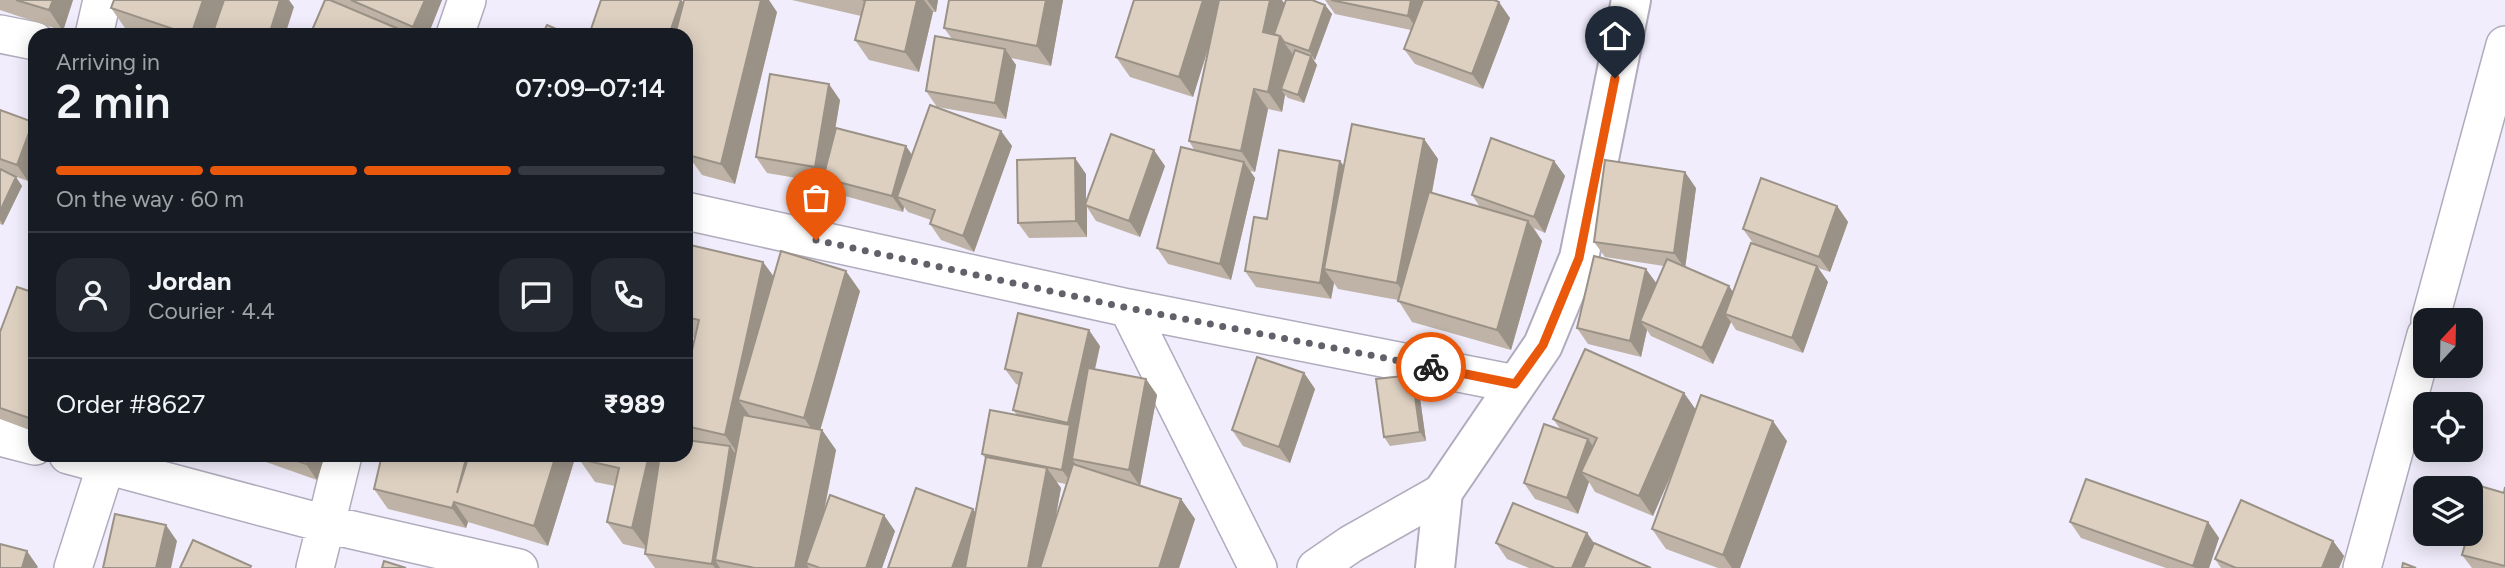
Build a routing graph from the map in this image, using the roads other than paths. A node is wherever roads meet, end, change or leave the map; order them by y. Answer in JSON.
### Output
{"nodes":[{"id":1,"x":102,"y":0,"type":"edge"},
{"id":2,"x":467,"y":0,"type":"edge"},
{"id":3,"x":1631,"y":0,"type":"edge"},
{"id":4,"x":96,"y":28,"type":"edge"},
{"id":5,"x":457,"y":28,"type":"edge"},
{"id":6,"x":0,"y":34,"type":"edge"},
{"id":7,"x":28,"y":40,"type":"edge"},
{"id":8,"x":2505,"y":45,"type":"edge"},
{"id":9,"x":693,"y":214,"type":"edge"},
{"id":10,"x":1128,"y":308,"type":"junction"},
{"id":11,"x":2433,"y":308,"type":"edge"},
{"id":12,"x":2414,"y":378,"type":"edge"},
{"id":13,"x":1515,"y":384,"type":"junction"},
{"id":14,"x":0,"y":437,"type":"edge"},
{"id":15,"x":28,"y":444,"type":"edge"},
{"id":16,"x":95,"y":462,"type":"edge"},
{"id":17,"x":341,"y":462,"type":"edge"},
{"id":18,"x":106,"y":465,"type":"junction"},
{"id":19,"x":1443,"y":492,"type":"junction"},
{"id":20,"x":326,"y":524,"type":"junction"},
{"id":21,"x":73,"y":568,"type":"edge"},
{"id":22,"x":315,"y":568,"type":"edge"},
{"id":23,"x":519,"y":568,"type":"edge"},
{"id":24,"x":1258,"y":568,"type":"edge"},
{"id":25,"x":1316,"y":568,"type":"edge"},
{"id":26,"x":1435,"y":568,"type":"edge"},
{"id":27,"x":2362,"y":568,"type":"edge"}],
"edges":[{"from":1,"to":4,"type":"street"},
{"from":2,"to":5,"type":"street"},
{"from":3,"to":13,"type":"main road"},
{"from":6,"to":7,"type":"street"},
{"from":8,"to":11,"type":"street"},
{"from":9,"to":10,"type":"street"},
{"from":10,"to":13,"type":"street"},
{"from":10,"to":24,"type":"street"},
{"from":12,"to":27,"type":"street"},
{"from":13,"to":19,"type":"main road"},
{"from":14,"to":15,"type":"street"},
{"from":16,"to":18,"type":"street"},
{"from":17,"to":20,"type":"street"},
{"from":18,"to":20,"type":"street"},
{"from":18,"to":21,"type":"street"},
{"from":19,"to":25,"type":"street"},
{"from":19,"to":26,"type":"main road"},
{"from":20,"to":22,"type":"street"},
{"from":20,"to":23,"type":"street"}]}
